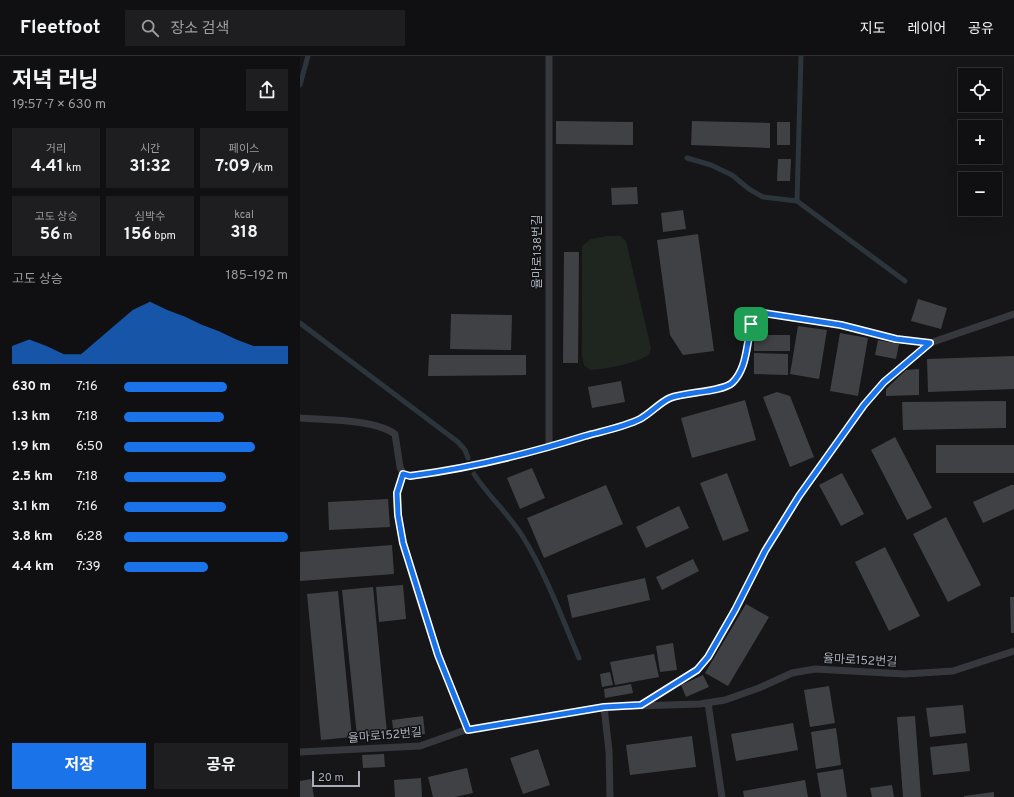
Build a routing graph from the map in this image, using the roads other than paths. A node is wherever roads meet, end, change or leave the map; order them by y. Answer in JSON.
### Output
{"nodes":[{"id":1,"x":549,"y":56,"type":"edge"},
{"id":2,"x":1014,"y":314,"type":"edge"},
{"id":3,"x":930,"y":343,"type":"junction"},
{"id":4,"x":300,"y":418,"type":"edge"},
{"id":5,"x":549,"y":447,"type":"junction"},
{"id":6,"x":403,"y":474,"type":"junction"},
{"id":7,"x":1014,"y":651,"type":"edge"},
{"id":8,"x":708,"y":703,"type":"junction"},
{"id":9,"x":641,"y":705,"type":"junction"},
{"id":10,"x":604,"y":707,"type":"junction"},
{"id":11,"x":468,"y":730,"type":"junction"},
{"id":12,"x":300,"y":752,"type":"edge"},
{"id":13,"x":610,"y":797,"type":"edge"},
{"id":14,"x":722,"y":797,"type":"edge"}],
"edges":[{"from":1,"to":5,"type":"lane","name":"율마로138번길"},
{"from":2,"to":3,"type":"lane"},
{"from":3,"to":5,"type":"lane"},
{"from":3,"to":9,"type":"lane"},
{"from":4,"to":6,"type":"lane"},
{"from":5,"to":6,"type":"lane"},
{"from":6,"to":11,"type":"lane"},
{"from":7,"to":8,"type":"lane","name":"율마로152번길"},
{"from":8,"to":9,"type":"lane","name":"율마로152번길"},
{"from":8,"to":14,"type":"lane"},
{"from":9,"to":10,"type":"lane","name":"율마로152번길"},
{"from":10,"to":11,"type":"lane","name":"율마로152번길"},
{"from":10,"to":13,"type":"lane"},
{"from":11,"to":12,"type":"lane","name":"율마로152번길"}]}
